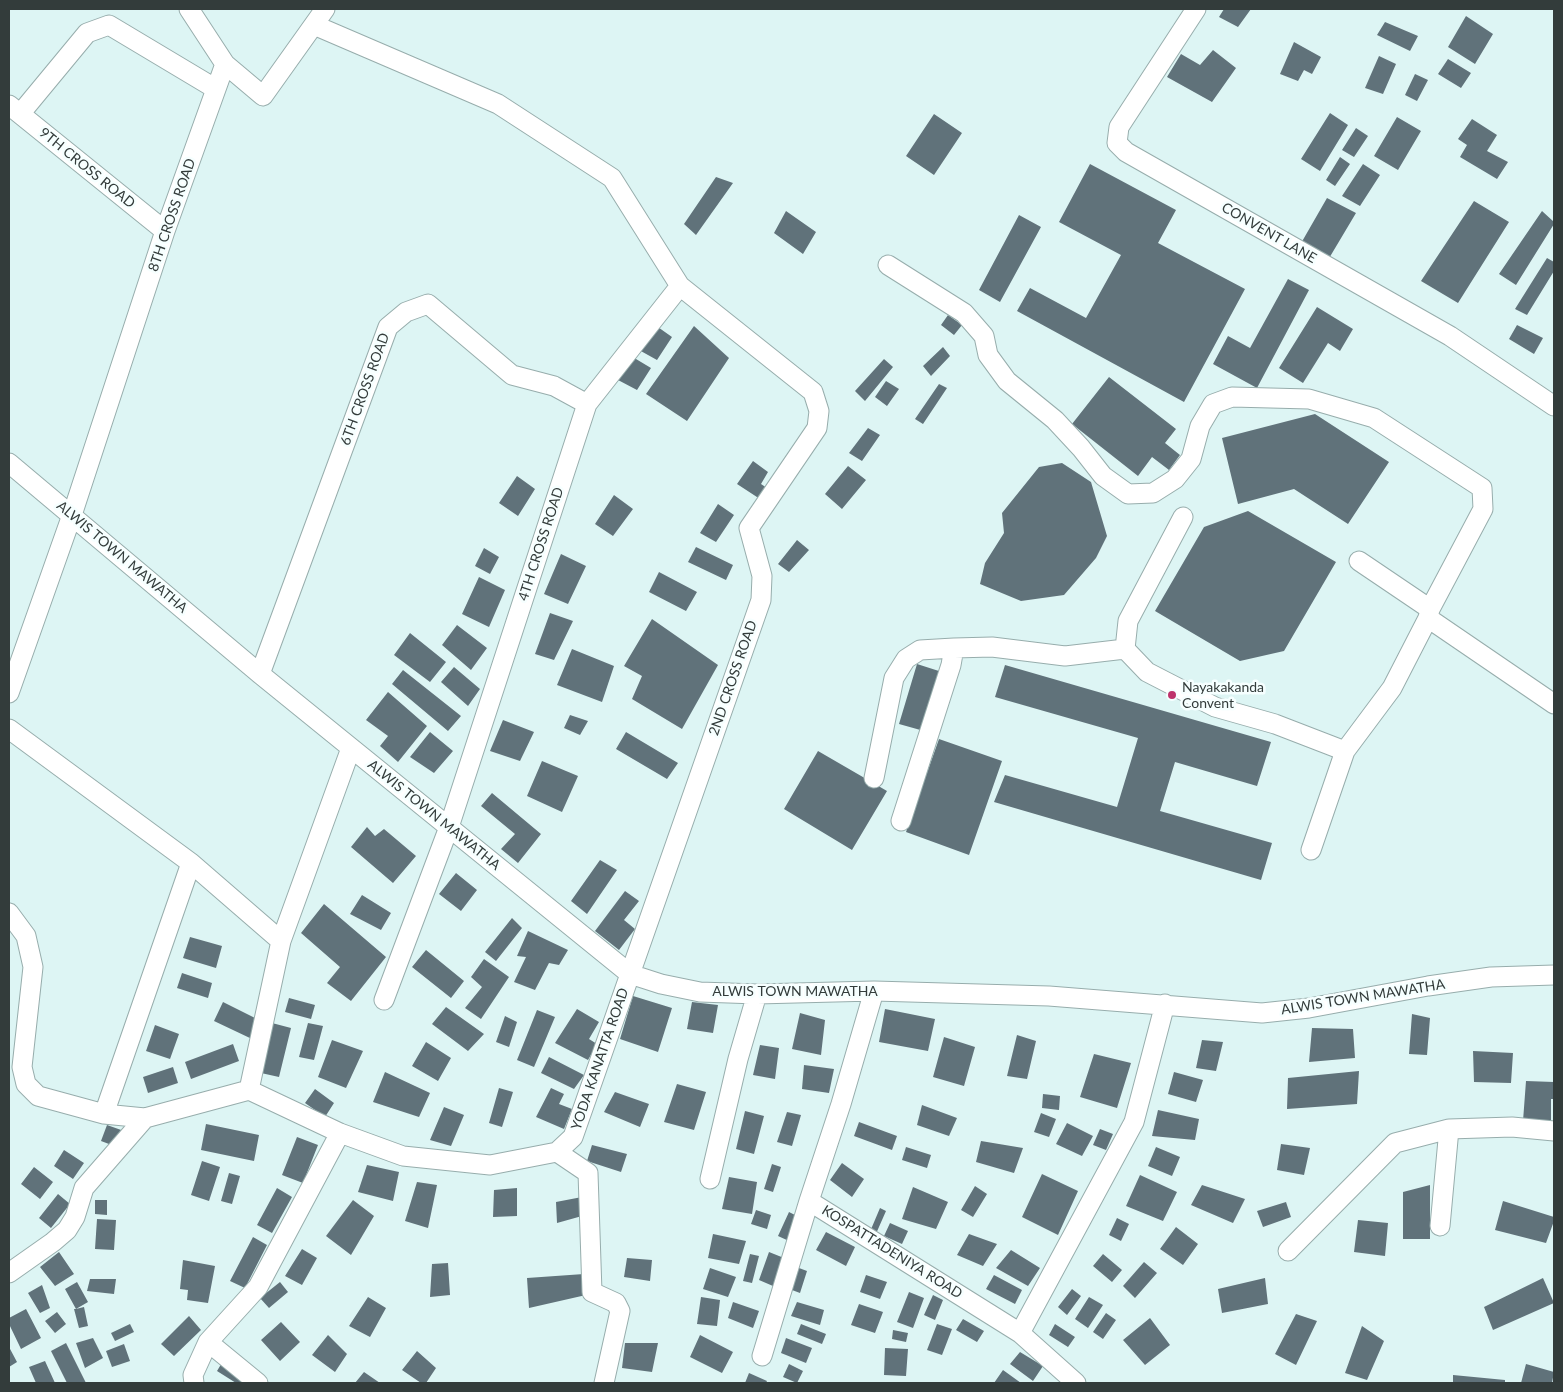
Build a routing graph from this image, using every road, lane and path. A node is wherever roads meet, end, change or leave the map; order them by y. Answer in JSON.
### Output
{"nodes":[{"id":1,"x":189,"y":9,"type":"edge"},
{"id":2,"x":325,"y":9,"type":"edge"},
{"id":3,"x":1196,"y":9,"type":"edge"},
{"id":4,"x":314,"y":25,"type":"junction"},
{"id":5,"x":225,"y":64,"type":"junction"},
{"id":6,"x":216,"y":89,"type":"junction"},
{"id":7,"x":14,"y":109,"type":"edge"},
{"id":8,"x":165,"y":231,"type":"junction"},
{"id":9,"x":888,"y":265,"type":"dead end"},
{"id":10,"x":680,"y":286,"type":"junction"},
{"id":11,"x":587,"y":404,"type":"junction"},
{"id":12,"x":1554,"y":406,"type":"edge"},
{"id":13,"x":9,"y":463,"type":"edge"},
{"id":14,"x":72,"y":515,"type":"junction"},
{"id":15,"x":1183,"y":518,"type":"dead end"},
{"id":16,"x":1359,"y":561,"type":"dead end"},
{"id":17,"x":1429,"y":613,"type":"junction"},
{"id":18,"x":954,"y":648,"type":"junction"},
{"id":19,"x":1125,"y":649,"type":"junction"},
{"id":20,"x":260,"y":674,"type":"junction"},
{"id":21,"x":9,"y":693,"type":"edge"},
{"id":22,"x":1554,"y":704,"type":"edge"},
{"id":23,"x":9,"y":729,"type":"edge"},
{"id":24,"x":351,"y":748,"type":"junction"},
{"id":25,"x":1345,"y":751,"type":"junction"},
{"id":26,"x":874,"y":778,"type":"dead end"},
{"id":27,"x":901,"y":820,"type":"dead end"},
{"id":28,"x":449,"y":828,"type":"junction"},
{"id":29,"x":1311,"y":850,"type":"dead end"},
{"id":30,"x":191,"y":863,"type":"junction"},
{"id":31,"x":9,"y":913,"type":"edge"},
{"id":32,"x":281,"y":941,"type":"junction"},
{"id":33,"x":630,"y":974,"type":"junction"},
{"id":34,"x":1554,"y":975,"type":"edge"},
{"id":35,"x":874,"y":991,"type":"junction"},
{"id":36,"x":757,"y":994,"type":"junction"},
{"id":37,"x":384,"y":1000,"type":"dead end"},
{"id":38,"x":1166,"y":1004,"type":"junction"},
{"id":39,"x":249,"y":1090,"type":"junction"},
{"id":40,"x":104,"y":1114,"type":"junction"},
{"id":41,"x":145,"y":1118,"type":"junction"},
{"id":42,"x":1449,"y":1129,"type":"junction"},
{"id":43,"x":1554,"y":1131,"type":"edge"},
{"id":44,"x":340,"y":1133,"type":"junction"},
{"id":45,"x":557,"y":1152,"type":"junction"},
{"id":46,"x":710,"y":1179,"type":"dead end"},
{"id":47,"x":809,"y":1201,"type":"junction"},
{"id":48,"x":1440,"y":1226,"type":"dead end"},
{"id":49,"x":1288,"y":1251,"type":"dead end"},
{"id":50,"x":9,"y":1273,"type":"edge"},
{"id":51,"x":1020,"y":1333,"type":"junction"},
{"id":52,"x":208,"y":1342,"type":"junction"},
{"id":53,"x":762,"y":1356,"type":"dead end"},
{"id":54,"x":1069,"y":1381,"type":"edge"},
{"id":55,"x":194,"y":1383,"type":"edge"},
{"id":56,"x":258,"y":1383,"type":"edge"},
{"id":57,"x":604,"y":1383,"type":"edge"}],
"edges":[{"from":1,"to":5,"type":"street"},
{"from":2,"to":4,"type":"street"},
{"from":3,"to":12,"type":"street","name":"CONVENT LANE"},
{"from":4,"to":5,"type":"street"},
{"from":4,"to":10,"type":"street"},
{"from":5,"to":6,"type":"street","name":"8TH CROSS ROAD"},
{"from":6,"to":7,"type":"street"},
{"from":6,"to":8,"type":"street","name":"8TH CROSS ROAD"},
{"from":7,"to":8,"type":"street","name":"9TH CROSS ROAD"},
{"from":8,"to":14,"type":"street","name":"8TH CROSS ROAD"},
{"from":9,"to":17,"type":"street"},
{"from":10,"to":11,"type":"street","name":"4TH CROSS ROAD"},
{"from":10,"to":33,"type":"street","name":"2ND CROSS ROAD"},
{"from":11,"to":20,"type":"street","name":"6TH CROSS ROAD"},
{"from":11,"to":28,"type":"street","name":"4TH CROSS ROAD"},
{"from":13,"to":14,"type":"street","name":"ALWIS TOWN MAWATHA"},
{"from":14,"to":20,"type":"street","name":"ALWIS TOWN MAWATHA"},
{"from":14,"to":21,"type":"street","name":"8TH CROSS ROAD"},
{"from":15,"to":19,"type":"street"},
{"from":16,"to":17,"type":"street"},
{"from":17,"to":22,"type":"street"},
{"from":17,"to":25,"type":"street"},
{"from":18,"to":19,"type":"street"},
{"from":18,"to":26,"type":"street"},
{"from":18,"to":27,"type":"street"},
{"from":19,"to":25,"type":"street"},
{"from":20,"to":24,"type":"street","name":"ALWIS TOWN MAWATHA"},
{"from":23,"to":30,"type":"street"},
{"from":24,"to":28,"type":"street","name":"ALWIS TOWN MAWATHA"},
{"from":24,"to":32,"type":"street"},
{"from":25,"to":29,"type":"street"},
{"from":28,"to":33,"type":"street","name":"ALWIS TOWN MAWATHA"},
{"from":28,"to":37,"type":"street","name":"4TH CROSS ROAD"},
{"from":30,"to":32,"type":"street"},
{"from":30,"to":40,"type":"street"},
{"from":31,"to":40,"type":"street"},
{"from":32,"to":39,"type":"street"},
{"from":33,"to":36,"type":"street","name":"ALWIS TOWN MAWATHA"},
{"from":33,"to":45,"type":"street","name":"YODA KANATTA ROAD"},
{"from":34,"to":38,"type":"street","name":"ALWIS TOWN MAWATHA"},
{"from":35,"to":36,"type":"street","name":"ALWIS TOWN MAWATHA"},
{"from":35,"to":38,"type":"street","name":"ALWIS TOWN MAWATHA"},
{"from":35,"to":47,"type":"street","name":"KOSPATTADENIYA ROAD"},
{"from":36,"to":46,"type":"street"},
{"from":38,"to":51,"type":"street"},
{"from":39,"to":41,"type":"street"},
{"from":39,"to":44,"type":"street"},
{"from":40,"to":41,"type":"street"},
{"from":41,"to":50,"type":"street"},
{"from":42,"to":43,"type":"street"},
{"from":42,"to":48,"type":"street"},
{"from":42,"to":49,"type":"street"},
{"from":44,"to":45,"type":"street"},
{"from":44,"to":52,"type":"street"},
{"from":45,"to":57,"type":"street"},
{"from":47,"to":51,"type":"street","name":"KOSPATTADENIYA ROAD"},
{"from":47,"to":53,"type":"street"},
{"from":51,"to":54,"type":"street","name":"KOSPATTADENIYA ROAD"},
{"from":52,"to":55,"type":"street"},
{"from":52,"to":56,"type":"street"}]}
